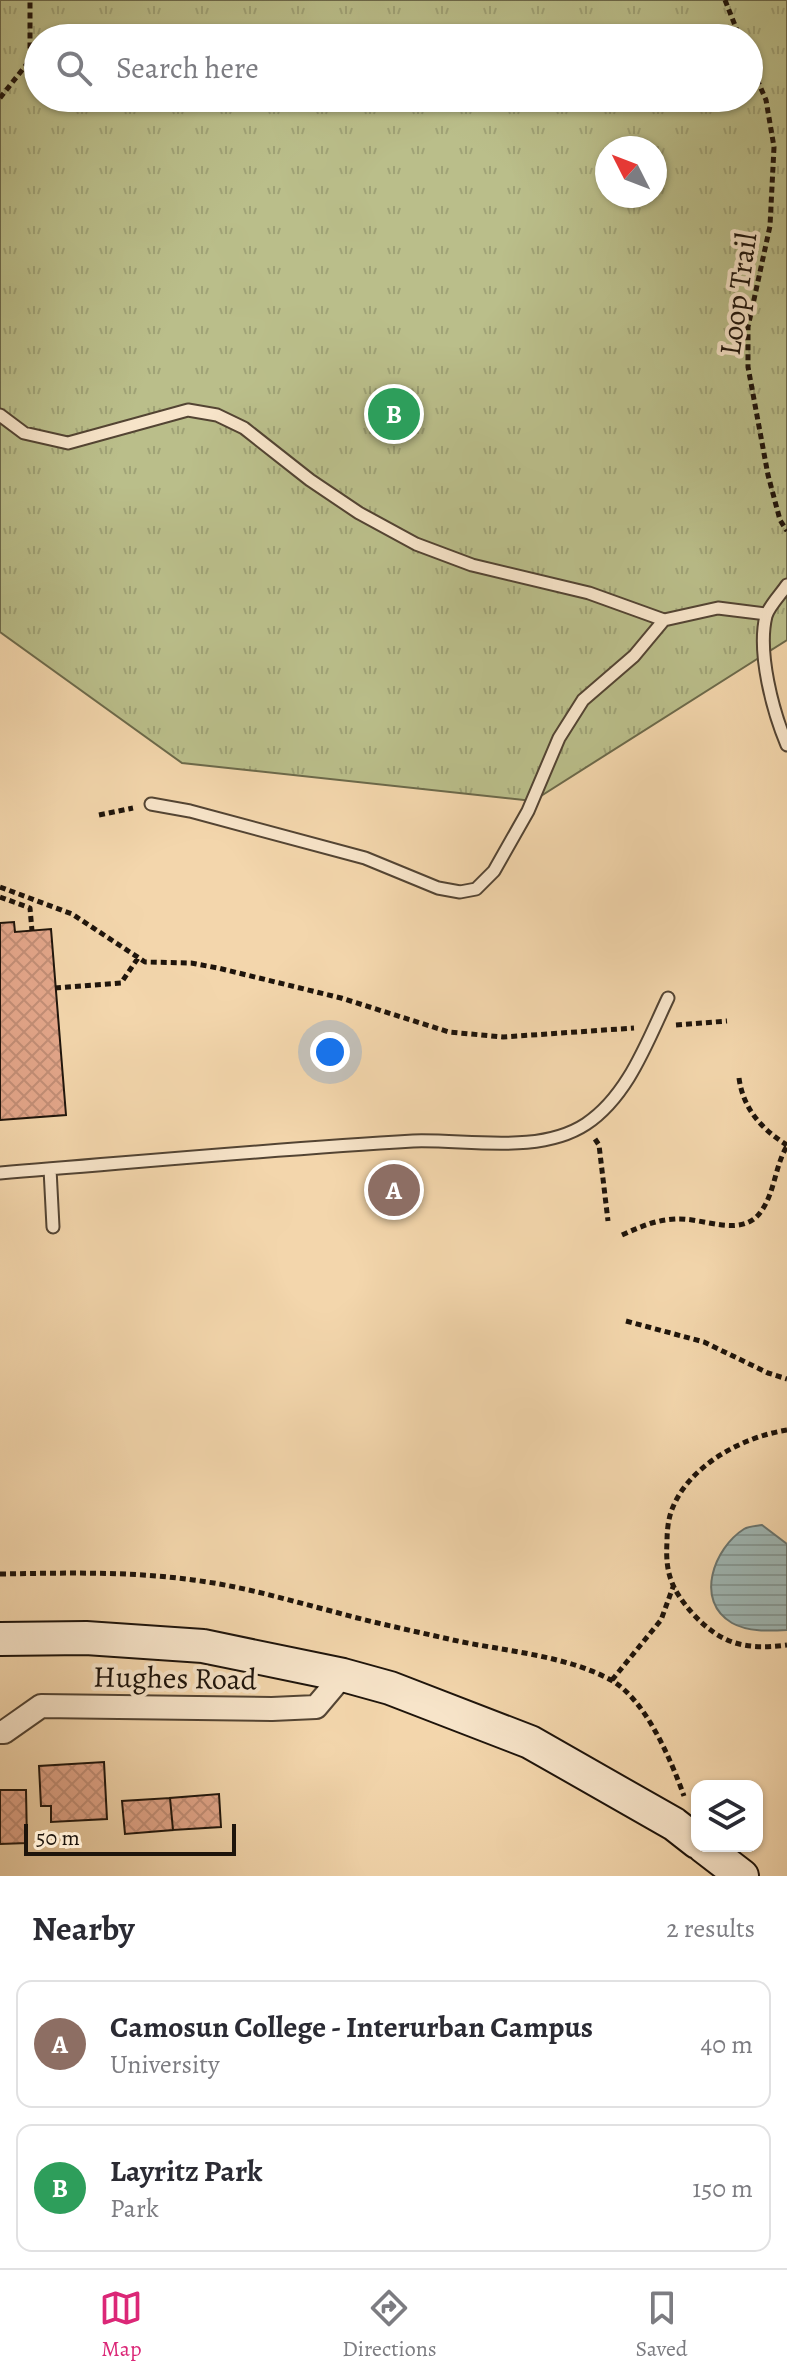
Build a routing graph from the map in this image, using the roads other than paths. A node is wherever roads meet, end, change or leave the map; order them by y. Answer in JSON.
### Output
{"nodes":[{"id":1,"x":0,"y":415,"type":"edge"},
{"id":2,"x":787,"y":585,"type":"edge"},
{"id":3,"x":766,"y":614,"type":"junction"},
{"id":4,"x":664,"y":620,"type":"junction"},
{"id":5,"x":787,"y":745,"type":"edge"},
{"id":6,"x":151,"y":804,"type":"road end"},
{"id":7,"x":668,"y":998,"type":"dead end"},
{"id":8,"x":50,"y":1169,"type":"junction"},
{"id":9,"x":0,"y":1173,"type":"edge"},
{"id":10,"x":53,"y":1227,"type":"dead end"},
{"id":11,"x":0,"y":1639,"type":"edge"},
{"id":12,"x":343,"y":1675,"type":"junction"},
{"id":13,"x":0,"y":1732,"type":"edge"},
{"id":14,"x":686,"y":1833,"type":"edge"},
{"id":15,"x":711,"y":1852,"type":"edge"},
{"id":16,"x":742,"y":1876,"type":"edge"}],
"edges":[{"from":1,"to":4,"type":"lane"},
{"from":2,"to":3,"type":"lane"},
{"from":3,"to":4,"type":"lane"},
{"from":3,"to":5,"type":"lane"},
{"from":4,"to":6,"type":"lane"},
{"from":7,"to":8,"type":"lane"},
{"from":8,"to":9,"type":"lane"},
{"from":8,"to":10,"type":"lane"},
{"from":11,"to":12,"type":"main road"},
{"from":12,"to":13,"type":"street","name":"Hughes Road"},
{"from":12,"to":14,"type":"main road"},
{"from":15,"to":16,"type":"main road"}]}
